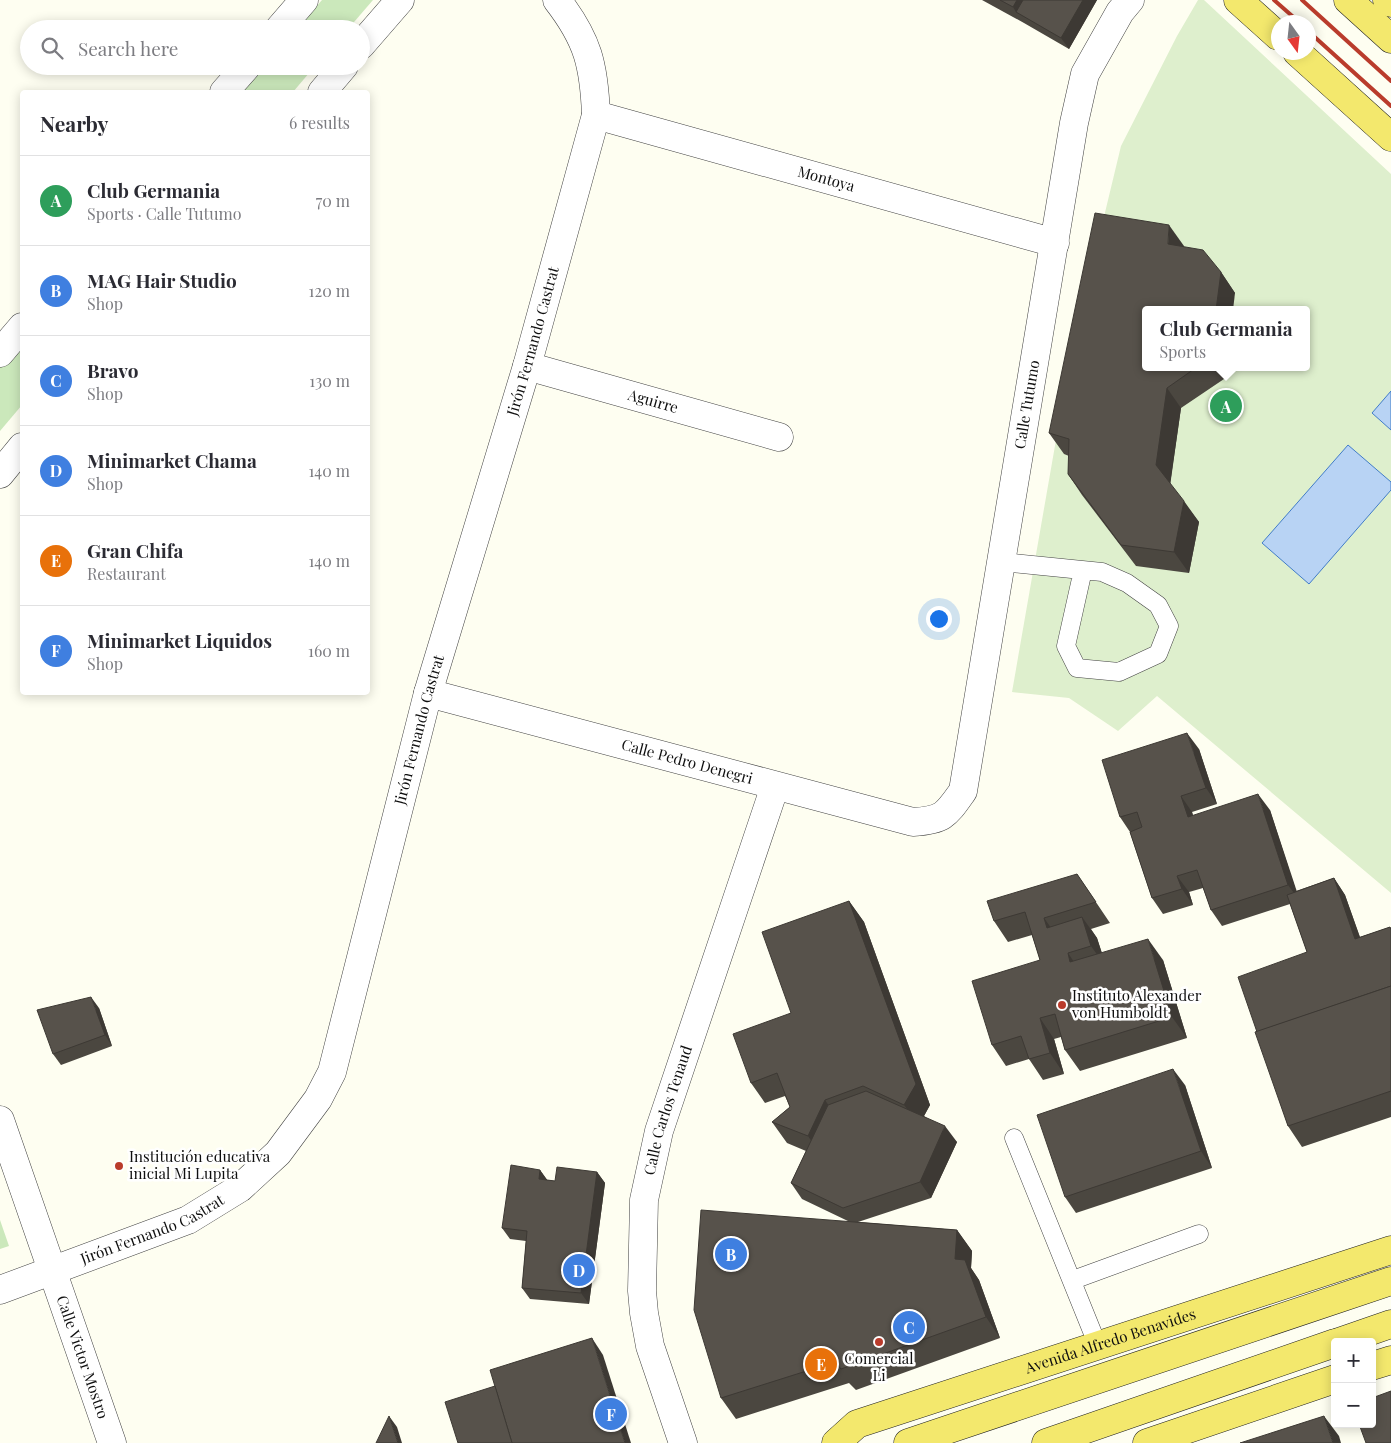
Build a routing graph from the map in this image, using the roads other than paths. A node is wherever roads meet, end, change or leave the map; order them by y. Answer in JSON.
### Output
{"nodes":[{"id":1,"x":304,"y":0,"type":"edge"},
{"id":2,"x":400,"y":0,"type":"edge"},
{"id":3,"x":557,"y":0,"type":"edge"},
{"id":4,"x":1130,"y":0,"type":"edge"},
{"id":5,"x":1238,"y":0,"type":"edge"},
{"id":6,"x":1348,"y":0,"type":"edge"},
{"id":7,"x":1387,"y":0,"type":"edge"},
{"id":8,"x":1391,"y":4,"type":"edge"},
{"id":9,"x":287,"y":20,"type":"edge"},
{"id":10,"x":1271,"y":30,"type":"edge"},
{"id":11,"x":370,"y":35,"type":"edge"},
{"id":12,"x":1391,"y":39,"type":"edge"},
{"id":13,"x":1306,"y":60,"type":"edge"},
{"id":14,"x":239,"y":75,"type":"edge"},
{"id":15,"x":336,"y":75,"type":"edge"},
{"id":16,"x":226,"y":90,"type":"edge"},
{"id":17,"x":324,"y":90,"type":"edge"},
{"id":18,"x":596,"y":115,"type":"junction"},
{"id":19,"x":1391,"y":137,"type":"edge"},
{"id":20,"x":1055,"y":243,"type":"junction"},
{"id":21,"x":20,"y":329,"type":"edge"},
{"id":22,"x":0,"y":353,"type":"edge"},
{"id":23,"x":527,"y":366,"type":"junction"},
{"id":24,"x":779,"y":438,"type":"dead end"},
{"id":25,"x":20,"y":449,"type":"edge"},
{"id":26,"x":0,"y":474,"type":"edge"},
{"id":27,"x":1002,"y":562,"type":"junction"},
{"id":28,"x":1083,"y":570,"type":"junction"},
{"id":29,"x":428,"y":693,"type":"junction"},
{"id":30,"x":775,"y":786,"type":"junction"},
{"id":31,"x":945,"y":815,"type":"joint"},
{"id":32,"x":0,"y":1120,"type":"edge"},
{"id":33,"x":1014,"y":1138,"type":"dead end"},
{"id":34,"x":1199,"y":1234,"type":"dead end"},
{"id":35,"x":1391,"y":1250,"type":"edge"},
{"id":36,"x":51,"y":1272,"type":"junction"},
{"id":37,"x":1073,"y":1280,"type":"junction"},
{"id":38,"x":1391,"y":1281,"type":"edge"},
{"id":39,"x":0,"y":1290,"type":"edge"},
{"id":40,"x":1391,"y":1324,"type":"edge"},
{"id":41,"x":1351,"y":1338,"type":"edge"},
{"id":42,"x":1331,"y":1344,"type":"edge"},
{"id":43,"x":1098,"y":1346,"type":"junction"},
{"id":44,"x":1391,"y":1360,"type":"edge"},
{"id":45,"x":1376,"y":1365,"type":"edge"},
{"id":46,"x":1331,"y":1380,"type":"edge"},
{"id":47,"x":112,"y":1443,"type":"edge"},
{"id":48,"x":683,"y":1443,"type":"edge"},
{"id":49,"x":836,"y":1443,"type":"edge"},
{"id":50,"x":908,"y":1443,"type":"edge"},
{"id":51,"x":1046,"y":1443,"type":"edge"},
{"id":52,"x":1147,"y":1443,"type":"edge"}],
"edges":[{"from":1,"to":9,"type":"street"},
{"from":2,"to":11,"type":"street"},
{"from":3,"to":18,"type":"street","name":"Jirón Fernando Castrat"},
{"from":4,"to":20,"type":"street","name":"Calle Tutumo"},
{"from":5,"to":10,"type":"main road"},
{"from":6,"to":12,"type":"main road"},
{"from":7,"to":8,"type":"main road"},
{"from":13,"to":19,"type":"main road"},
{"from":14,"to":16,"type":"street"},
{"from":15,"to":17,"type":"street"},
{"from":18,"to":20,"type":"street","name":"Montoya"},
{"from":18,"to":23,"type":"street","name":"Jirón Fernando Castrat"},
{"from":20,"to":27,"type":"street","name":"Calle Tutumo"},
{"from":21,"to":22,"type":"street"},
{"from":23,"to":24,"type":"street","name":"Aguirre"},
{"from":23,"to":29,"type":"street","name":"Jirón Fernando Castrat"},
{"from":25,"to":26,"type":"street"},
{"from":27,"to":28,"type":"lane"},
{"from":27,"to":31,"type":"street","name":"Calle Tutumo"},
{"from":28,"to":28,"type":"lane"},
{"from":29,"to":30,"type":"street","name":"Calle Pedro Denegri"},
{"from":29,"to":36,"type":"street","name":"Jirón Fernando Castrat"},
{"from":30,"to":31,"type":"street","name":"Calle Pedro Denegri"},
{"from":30,"to":48,"type":"street","name":"Calle Carlos Tenaud"},
{"from":32,"to":36,"type":"street","name":"Calle Victor Mostro"},
{"from":33,"to":37,"type":"lane"},
{"from":34,"to":37,"type":"lane"},
{"from":35,"to":43,"type":"main road","name":"Avenida Alfredo Benavides"},
{"from":36,"to":39,"type":"street","name":"Jirón Fernando Castrat"},
{"from":36,"to":47,"type":"street","name":"Calle Victor Mostro"},
{"from":37,"to":43,"type":"lane"},
{"from":38,"to":50,"type":"main road","name":"Avenida Alfredo Benavides"},
{"from":40,"to":41,"type":"main road"},
{"from":42,"to":51,"type":"main road"},
{"from":43,"to":49,"type":"main road","name":"Avenida Alfredo Benavides"},
{"from":44,"to":45,"type":"main road"},
{"from":46,"to":52,"type":"main road"}]}
